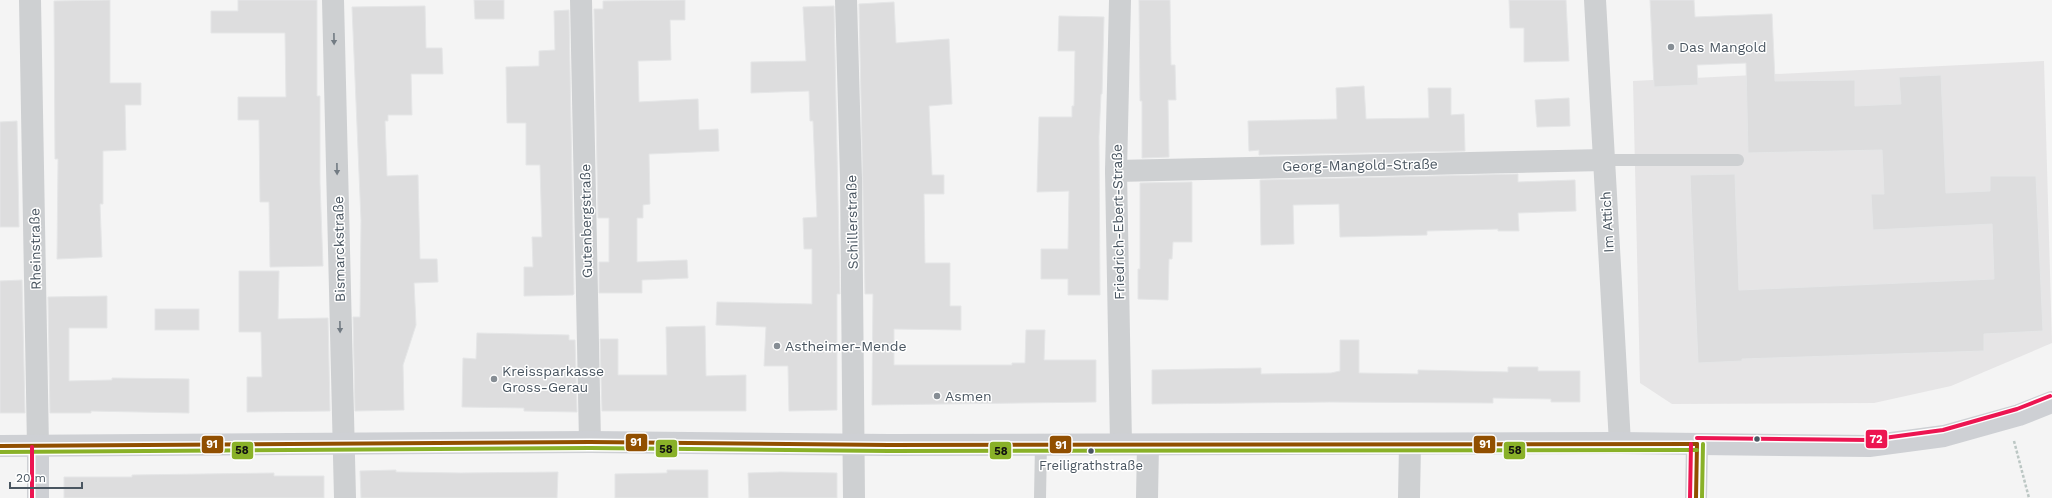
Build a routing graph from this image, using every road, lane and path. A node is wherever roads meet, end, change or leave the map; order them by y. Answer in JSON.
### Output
{"nodes":[{"id":1,"x":30,"y":0,"type":"edge"},
{"id":2,"x":333,"y":0,"type":"edge"},
{"id":3,"x":581,"y":0,"type":"edge"},
{"id":4,"x":846,"y":0,"type":"edge"},
{"id":5,"x":1120,"y":0,"type":"edge"},
{"id":6,"x":1595,"y":0,"type":"edge"},
{"id":7,"x":1604,"y":160,"type":"junction"},
{"id":8,"x":1738,"y":160,"type":"dead end"},
{"id":9,"x":1116,"y":171,"type":"junction"},
{"id":10,"x":2052,"y":402,"type":"edge"},
{"id":11,"x":2008,"y":418,"type":"junction"},
{"id":12,"x":590,"y":442,"type":"junction"},
{"id":13,"x":343,"y":443,"type":"junction"},
{"id":14,"x":1620,"y":443,"type":"junction"},
{"id":15,"x":853,"y":444,"type":"junction"},
{"id":16,"x":1041,"y":444,"type":"junction"},
{"id":17,"x":1121,"y":444,"type":"junction"},
{"id":18,"x":1148,"y":444,"type":"junction"},
{"id":19,"x":1410,"y":444,"type":"junction"},
{"id":20,"x":1697,"y":444,"type":"junction"},
{"id":21,"x":0,"y":446,"type":"edge"},
{"id":22,"x":38,"y":447,"type":"junction"},
{"id":23,"x":38,"y":498,"type":"edge"},
{"id":24,"x":345,"y":498,"type":"edge"},
{"id":25,"x":854,"y":498,"type":"edge"},
{"id":26,"x":1040,"y":498,"type":"edge"},
{"id":27,"x":1147,"y":498,"type":"edge"},
{"id":28,"x":1409,"y":498,"type":"edge"},
{"id":29,"x":1696,"y":498,"type":"edge"},
{"id":30,"x":2029,"y":498,"type":"edge"}],
"edges":[{"from":1,"to":22,"type":"street","name":"Rheinstraße"},
{"from":2,"to":13,"type":"street","name":"Bismarckstraße","one_way":true},
{"from":3,"to":12,"type":"street","name":"Gutenbergstraße"},
{"from":4,"to":15,"type":"street","name":"Schillerstraße"},
{"from":5,"to":9,"type":"street","name":"Friedrich-Ebert-Straße"},
{"from":6,"to":7,"type":"street","name":"Im Attich"},
{"from":7,"to":8,"type":"lane"},
{"from":7,"to":9,"type":"street","name":"Georg-Mangold-Straße"},
{"from":7,"to":14,"type":"street","name":"Im Attich"},
{"from":9,"to":17,"type":"street","name":"Friedrich-Ebert-Straße"},
{"from":10,"to":11,"type":"main road"},
{"from":11,"to":20,"type":"main road"},
{"from":11,"to":30,"type":"path"},
{"from":12,"to":13,"type":"main road"},
{"from":12,"to":15,"type":"main road"},
{"from":13,"to":22,"type":"main road"},
{"from":13,"to":24,"type":"street","name":"Bismarckstraße"},
{"from":14,"to":19,"type":"main road"},
{"from":14,"to":20,"type":"main road"},
{"from":15,"to":16,"type":"main road"},
{"from":15,"to":25,"type":"street","name":"Schillerstraße"},
{"from":16,"to":17,"type":"main road"},
{"from":16,"to":26,"type":"lane"},
{"from":17,"to":18,"type":"main road"},
{"from":18,"to":19,"type":"main road"},
{"from":18,"to":27,"type":"street"},
{"from":19,"to":28,"type":"street"},
{"from":20,"to":29,"type":"street"},
{"from":21,"to":22,"type":"main road"},
{"from":22,"to":23,"type":"main road","name":"Rheinstraße"}]}
